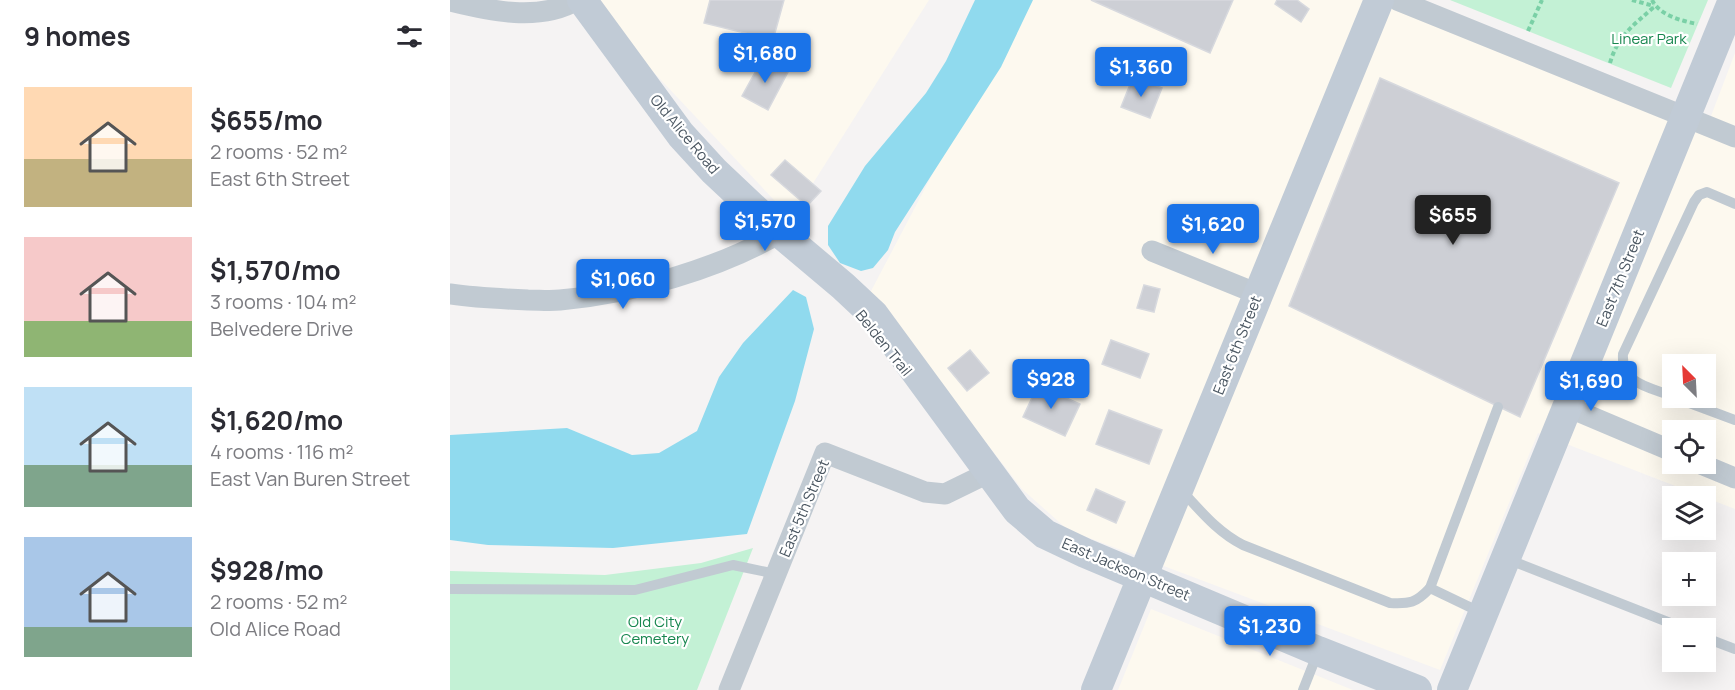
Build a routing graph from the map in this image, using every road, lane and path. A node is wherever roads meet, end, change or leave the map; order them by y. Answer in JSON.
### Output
{"nodes":[{"id":1,"x":580,"y":0,"type":"edge"},
{"id":2,"x":1379,"y":0,"type":"edge"},
{"id":3,"x":1397,"y":0,"type":"edge"},
{"id":4,"x":1542,"y":0,"type":"edge"},
{"id":5,"x":1632,"y":0,"type":"edge"},
{"id":6,"x":1652,"y":0,"type":"edge"},
{"id":7,"x":1733,"y":0,"type":"edge"},
{"id":8,"x":450,"y":1,"type":"edge"},
{"id":9,"x":1655,"y":6,"type":"junction"},
{"id":10,"x":1698,"y":24,"type":"dead end"},
{"id":11,"x":1528,"y":31,"type":"dead end"},
{"id":12,"x":1610,"y":63,"type":"dead end"},
{"id":13,"x":1686,"y":117,"type":"junction"},
{"id":14,"x":1735,"y":136,"type":"edge"},
{"id":15,"x":1735,"y":204,"type":"edge"},
{"id":16,"x":780,"y":233,"type":"junction"},
{"id":17,"x":1152,"y":251,"type":"dead end"},
{"id":18,"x":450,"y":294,"type":"edge"},
{"id":19,"x":1258,"y":294,"type":"junction"},
{"id":20,"x":1662,"y":392,"type":"edge"},
{"id":21,"x":1498,"y":406,"type":"dead end"},
{"id":22,"x":1568,"y":407,"type":"junction"},
{"id":23,"x":1703,"y":408,"type":"edge"},
{"id":24,"x":1735,"y":420,"type":"edge"},
{"id":25,"x":1662,"y":447,"type":"edge"},
{"id":26,"x":1716,"y":470,"type":"edge"},
{"id":27,"x":988,"y":473,"type":"junction"},
{"id":28,"x":1735,"y":478,"type":"edge"},
{"id":29,"x":1179,"y":488,"type":"junction"},
{"id":30,"x":1506,"y":559,"type":"junction"},
{"id":31,"x":776,"y":574,"type":"junction"},
{"id":32,"x":1143,"y":577,"type":"junction"},
{"id":33,"x":1430,"y":588,"type":"junction"},
{"id":34,"x":450,"y":589,"type":"edge"},
{"id":35,"x":1484,"y":613,"type":"junction"},
{"id":36,"x":1662,"y":620,"type":"edge"},
{"id":37,"x":1716,"y":642,"type":"edge"},
{"id":38,"x":1735,"y":649,"type":"edge"},
{"id":39,"x":1318,"y":651,"type":"junction"},
{"id":40,"x":729,"y":690,"type":"edge"},
{"id":41,"x":1096,"y":690,"type":"edge"},
{"id":42,"x":1303,"y":690,"type":"edge"},
{"id":43,"x":1417,"y":690,"type":"edge"},
{"id":44,"x":1452,"y":690,"type":"edge"}],
"edges":[{"from":1,"to":8,"type":"street"},
{"from":1,"to":16,"type":"main road","name":"Old Alice Road"},
{"from":2,"to":19,"type":"main road","name":"East 6th Street"},
{"from":3,"to":13,"type":"street"},
{"from":4,"to":11,"type":"path"},
{"from":5,"to":9,"type":"path"},
{"from":6,"to":9,"type":"path"},
{"from":7,"to":13,"type":"main road","name":"East 7th Street"},
{"from":9,"to":10,"type":"path"},
{"from":9,"to":12,"type":"path"},
{"from":13,"to":14,"type":"street"},
{"from":13,"to":22,"type":"main road","name":"East 7th Street"},
{"from":15,"to":20,"type":"lane"},
{"from":16,"to":18,"type":"street"},
{"from":16,"to":27,"type":"main road","name":"Old Alice Road"},
{"from":17,"to":19,"type":"street"},
{"from":19,"to":29,"type":"main road","name":"East 6th Street"},
{"from":21,"to":33,"type":"lane"},
{"from":22,"to":25,"type":"street"},
{"from":22,"to":30,"type":"main road","name":"East 7th Street"},
{"from":23,"to":24,"type":"lane"},
{"from":26,"to":28,"type":"street"},
{"from":27,"to":31,"type":"street","name":"East 5th Street"},
{"from":27,"to":32,"type":"main road","name":"East Jackson Street"},
{"from":29,"to":32,"type":"main road","name":"East 6th Street"},
{"from":29,"to":33,"type":"lane"},
{"from":30,"to":35,"type":"main road","name":"East 7th Street"},
{"from":30,"to":36,"type":"lane"},
{"from":31,"to":34,"type":"lane"},
{"from":31,"to":40,"type":"street","name":"East 5th Street"},
{"from":32,"to":39,"type":"main road","name":"East Jackson Street"},
{"from":32,"to":41,"type":"main road","name":"East 6th Street"},
{"from":33,"to":35,"type":"lane"},
{"from":35,"to":44,"type":"main road","name":"East 7th Street"},
{"from":37,"to":38,"type":"lane"},
{"from":39,"to":42,"type":"lane"},
{"from":39,"to":43,"type":"main road","name":"East Jackson Street"}]}
